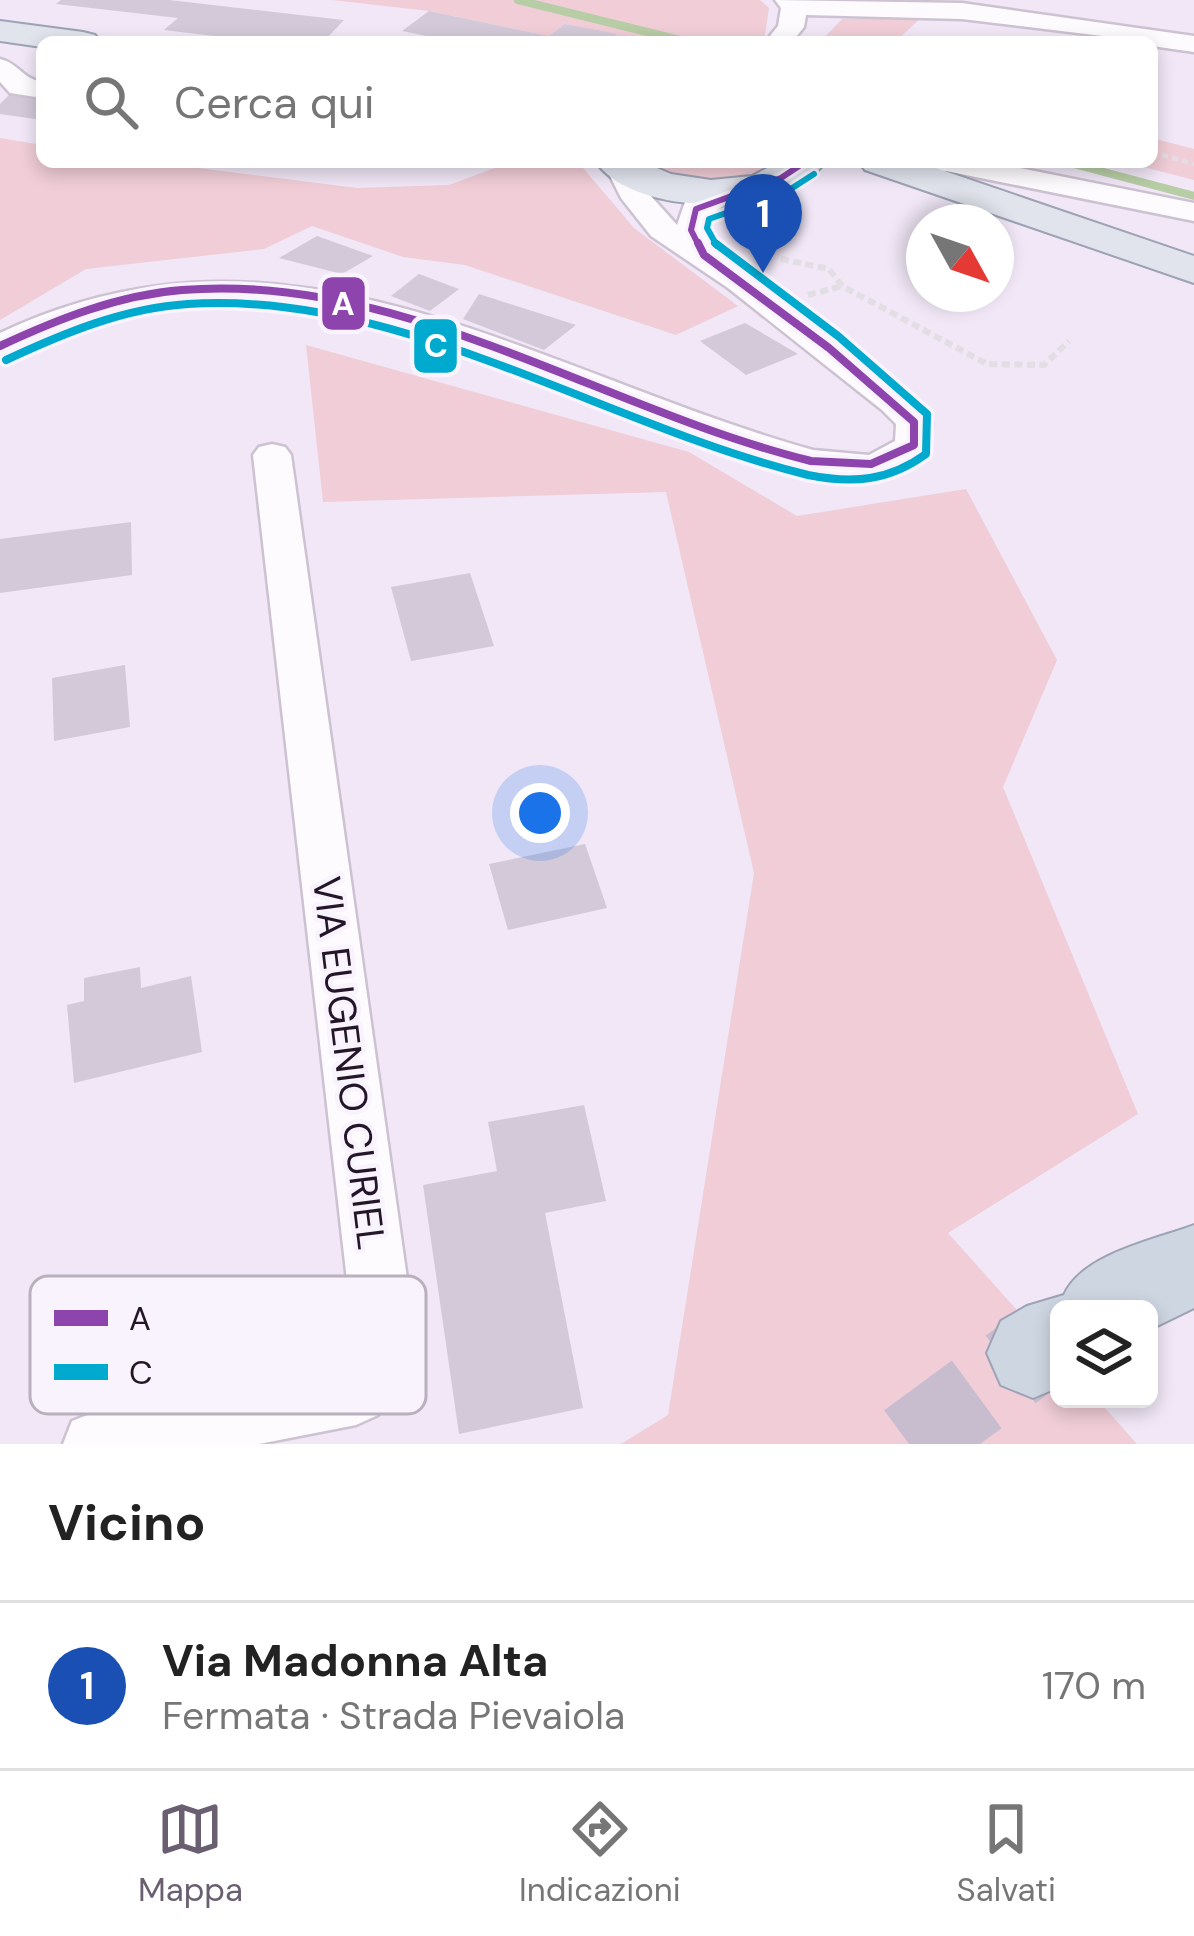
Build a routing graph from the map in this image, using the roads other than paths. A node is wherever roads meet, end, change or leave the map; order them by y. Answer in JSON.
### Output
{"nodes":[{"id":1,"x":791,"y":4,"type":"edge"},
{"id":2,"x":0,"y":31,"type":"edge"},
{"id":3,"x":38,"y":36,"type":"edge"},
{"id":4,"x":783,"y":36,"type":"edge"},
{"id":5,"x":1138,"y":36,"type":"edge"},
{"id":6,"x":1158,"y":39,"type":"edge"},
{"id":7,"x":1194,"y":44,"type":"edge"},
{"id":8,"x":0,"y":67,"type":"edge"},
{"id":9,"x":36,"y":89,"type":"edge"},
{"id":10,"x":620,"y":168,"type":"edge"},
{"id":11,"x":628,"y":168,"type":"edge"},
{"id":12,"x":797,"y":168,"type":"edge"},
{"id":13,"x":971,"y":168,"type":"edge"},
{"id":14,"x":898,"y":169,"type":"edge"},
{"id":15,"x":738,"y":189,"type":"junction"},
{"id":16,"x":1194,"y":212,"type":"edge"},
{"id":17,"x":704,"y":255,"type":"junction"},
{"id":18,"x":1194,"y":270,"type":"edge"},
{"id":19,"x":0,"y":346,"type":"edge"},
{"id":20,"x":272,"y":455,"type":"dead end"},
{"id":21,"x":377,"y":1276,"type":"edge"},
{"id":22,"x":252,"y":1414,"type":"edge"},
{"id":23,"x":95,"y":1444,"type":"edge"}],
"edges":[{"from":1,"to":4,"type":"street"},
{"from":1,"to":5,"type":"street"},
{"from":2,"to":3,"type":"main road"},
{"from":6,"to":7,"type":"street"},
{"from":8,"to":9,"type":"street"},
{"from":10,"to":17,"type":"street"},
{"from":11,"to":15,"type":"main road"},
{"from":12,"to":14,"type":"main road"},
{"from":12,"to":15,"type":"main road"},
{"from":13,"to":16,"type":"street"},
{"from":14,"to":18,"type":"main road"},
{"from":15,"to":17,"type":"street"},
{"from":17,"to":19,"type":"street"},
{"from":20,"to":21,"type":"street","name":"VIA EUGENIO CURIEL"},
{"from":22,"to":23,"type":"street","name":"VIA EUGENIO CURIEL"}]}
